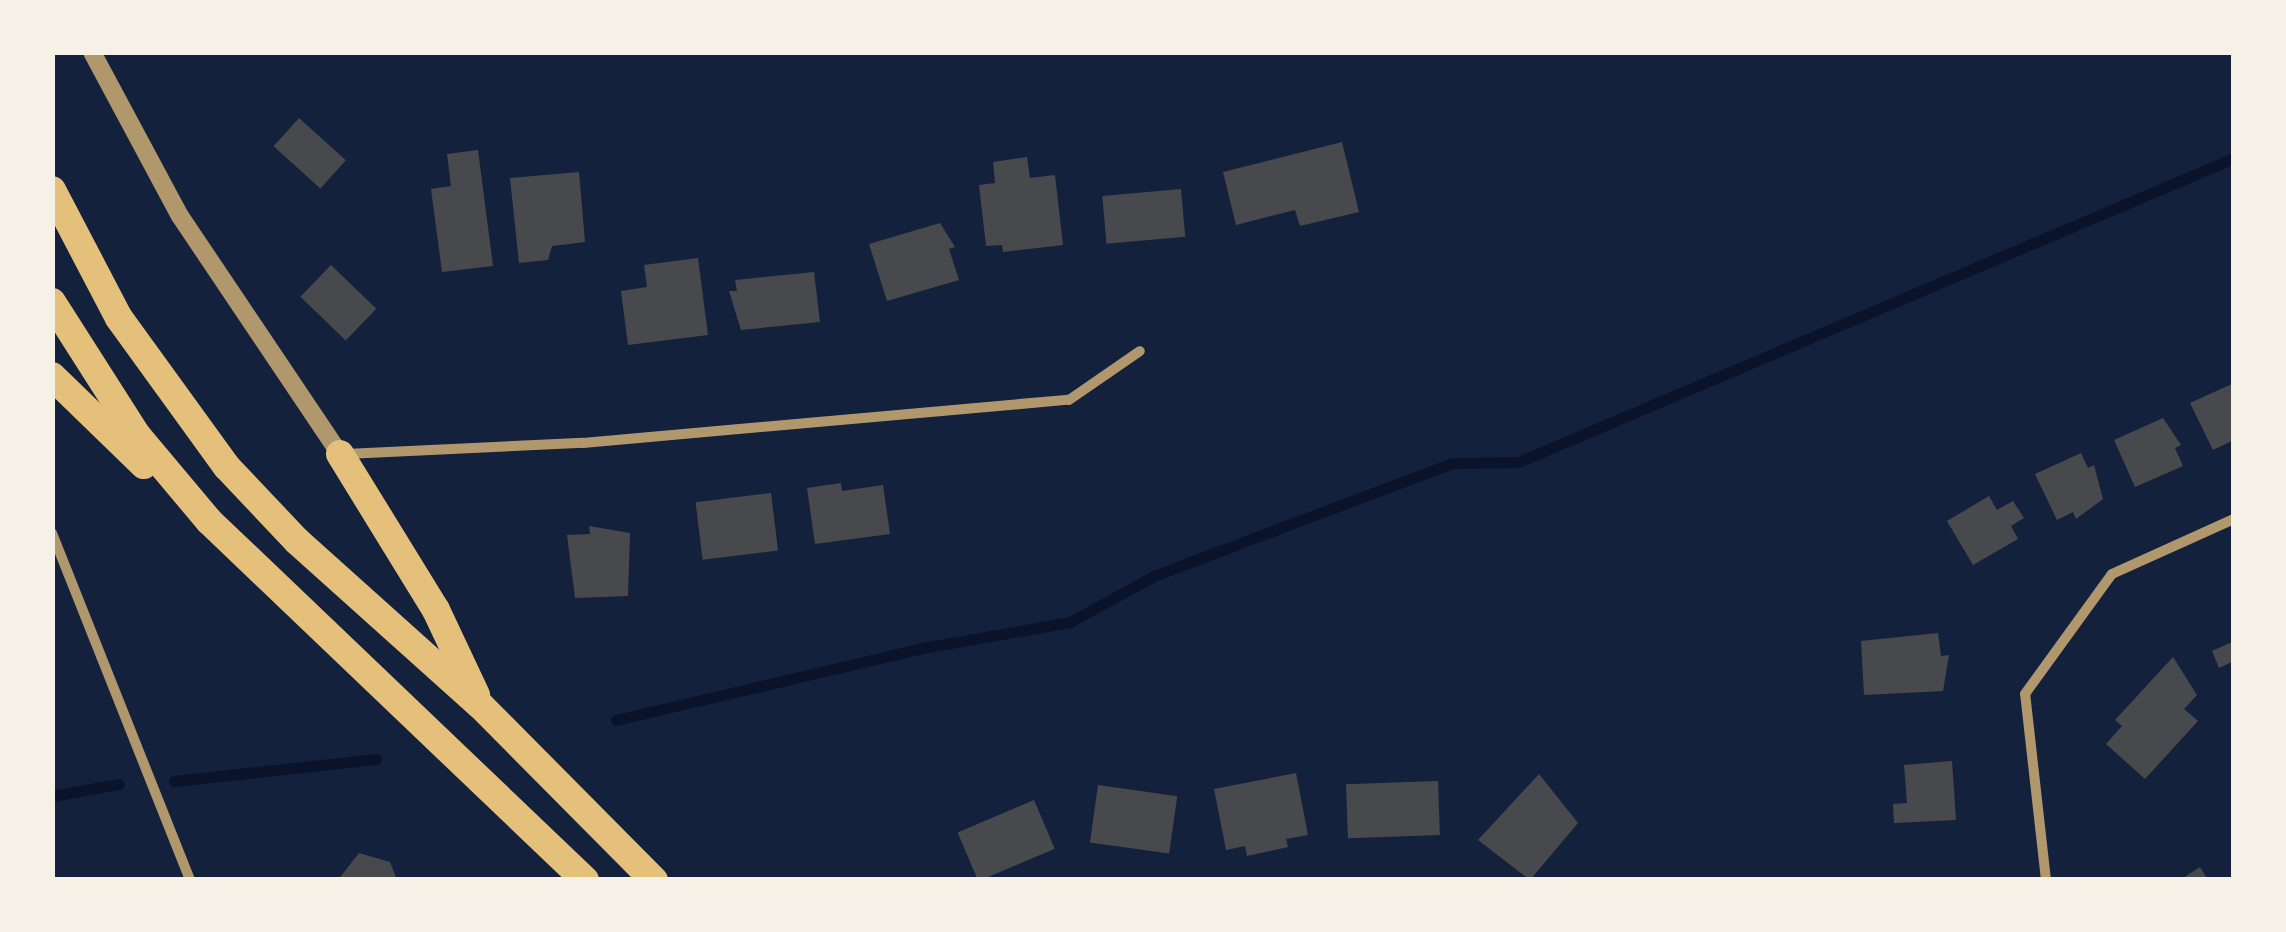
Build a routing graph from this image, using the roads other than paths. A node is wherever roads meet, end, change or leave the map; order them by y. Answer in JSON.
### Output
{"nodes":[{"id":1,"x":92,"y":52,"type":"edge"},
{"id":2,"x":52,"y":190,"type":"edge"},
{"id":3,"x":52,"y":302,"type":"edge"},
{"id":4,"x":1140,"y":351,"type":"dead end"},
{"id":5,"x":52,"y":376,"type":"edge"},
{"id":6,"x":340,"y":454,"type":"junction"},
{"id":7,"x":2234,"y":520,"type":"edge"},
{"id":8,"x":208,"y":522,"type":"junction"},
{"id":9,"x":52,"y":534,"type":"edge"},
{"id":10,"x":480,"y":705,"type":"junction"},
{"id":11,"x":190,"y":880,"type":"edge"},
{"id":12,"x":585,"y":880,"type":"edge"},
{"id":13,"x":654,"y":880,"type":"edge"},
{"id":14,"x":2046,"y":880,"type":"edge"}],
"edges":[{"from":1,"to":6,"type":"street"},
{"from":2,"to":10,"type":"highway"},
{"from":3,"to":8,"type":"highway"},
{"from":4,"to":6,"type":"street"},
{"from":5,"to":8,"type":"highway"},
{"from":6,"to":10,"type":"highway"},
{"from":7,"to":14,"type":"street"},
{"from":8,"to":12,"type":"highway"},
{"from":9,"to":11,"type":"street"},
{"from":10,"to":13,"type":"highway"}]}
